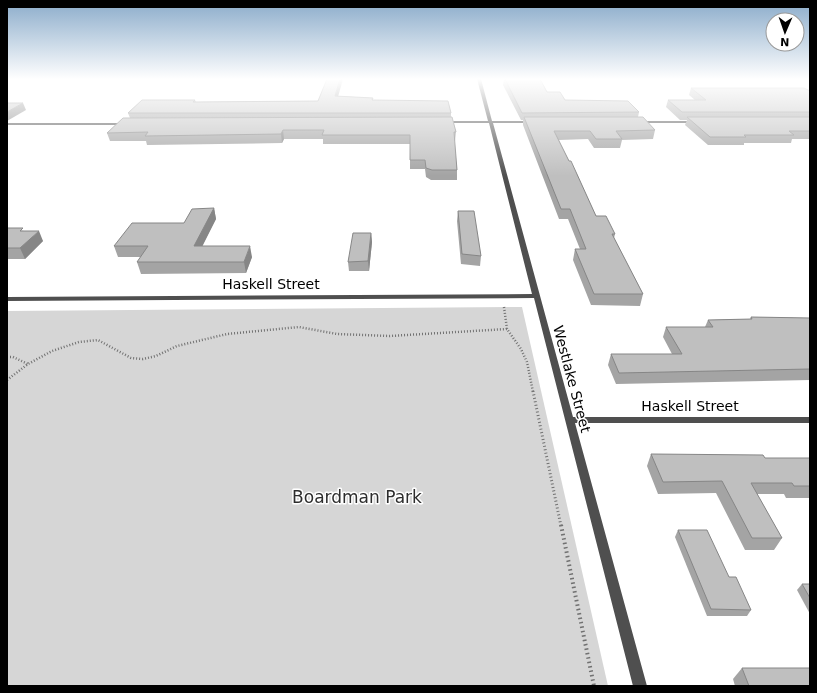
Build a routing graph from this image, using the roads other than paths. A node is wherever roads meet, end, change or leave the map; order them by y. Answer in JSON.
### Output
{"nodes":[{"id":1,"x":487,"y":111,"type":"edge"},
{"id":2,"x":438,"y":122,"type":"edge"},
{"id":3,"x":490,"y":122,"type":"junction"},
{"id":4,"x":539,"y":122,"type":"edge"},
{"id":5,"x":633,"y":122,"type":"edge"},
{"id":6,"x":703,"y":122,"type":"edge"},
{"id":7,"x":7,"y":124,"type":"edge"},
{"id":8,"x":135,"y":124,"type":"edge"},
{"id":9,"x":536,"y":296,"type":"junction"},
{"id":10,"x":7,"y":299,"type":"edge"},
{"id":11,"x":569,"y":420,"type":"junction"},
{"id":12,"x":810,"y":420,"type":"edge"},
{"id":13,"x":640,"y":686,"type":"edge"}],
"edges":[{"from":1,"to":3,"type":"street","name":"Westlake Street"},
{"from":2,"to":3,"type":"street"},
{"from":3,"to":4,"type":"street"},
{"from":3,"to":9,"type":"street","name":"Westlake Street"},
{"from":5,"to":6,"type":"street"},
{"from":7,"to":8,"type":"street"},
{"from":9,"to":10,"type":"street","name":"Haskell Street"},
{"from":9,"to":11,"type":"street","name":"Westlake Street"},
{"from":11,"to":12,"type":"street","name":"Haskell Street"},
{"from":11,"to":13,"type":"street","name":"Westlake Street"}]}
